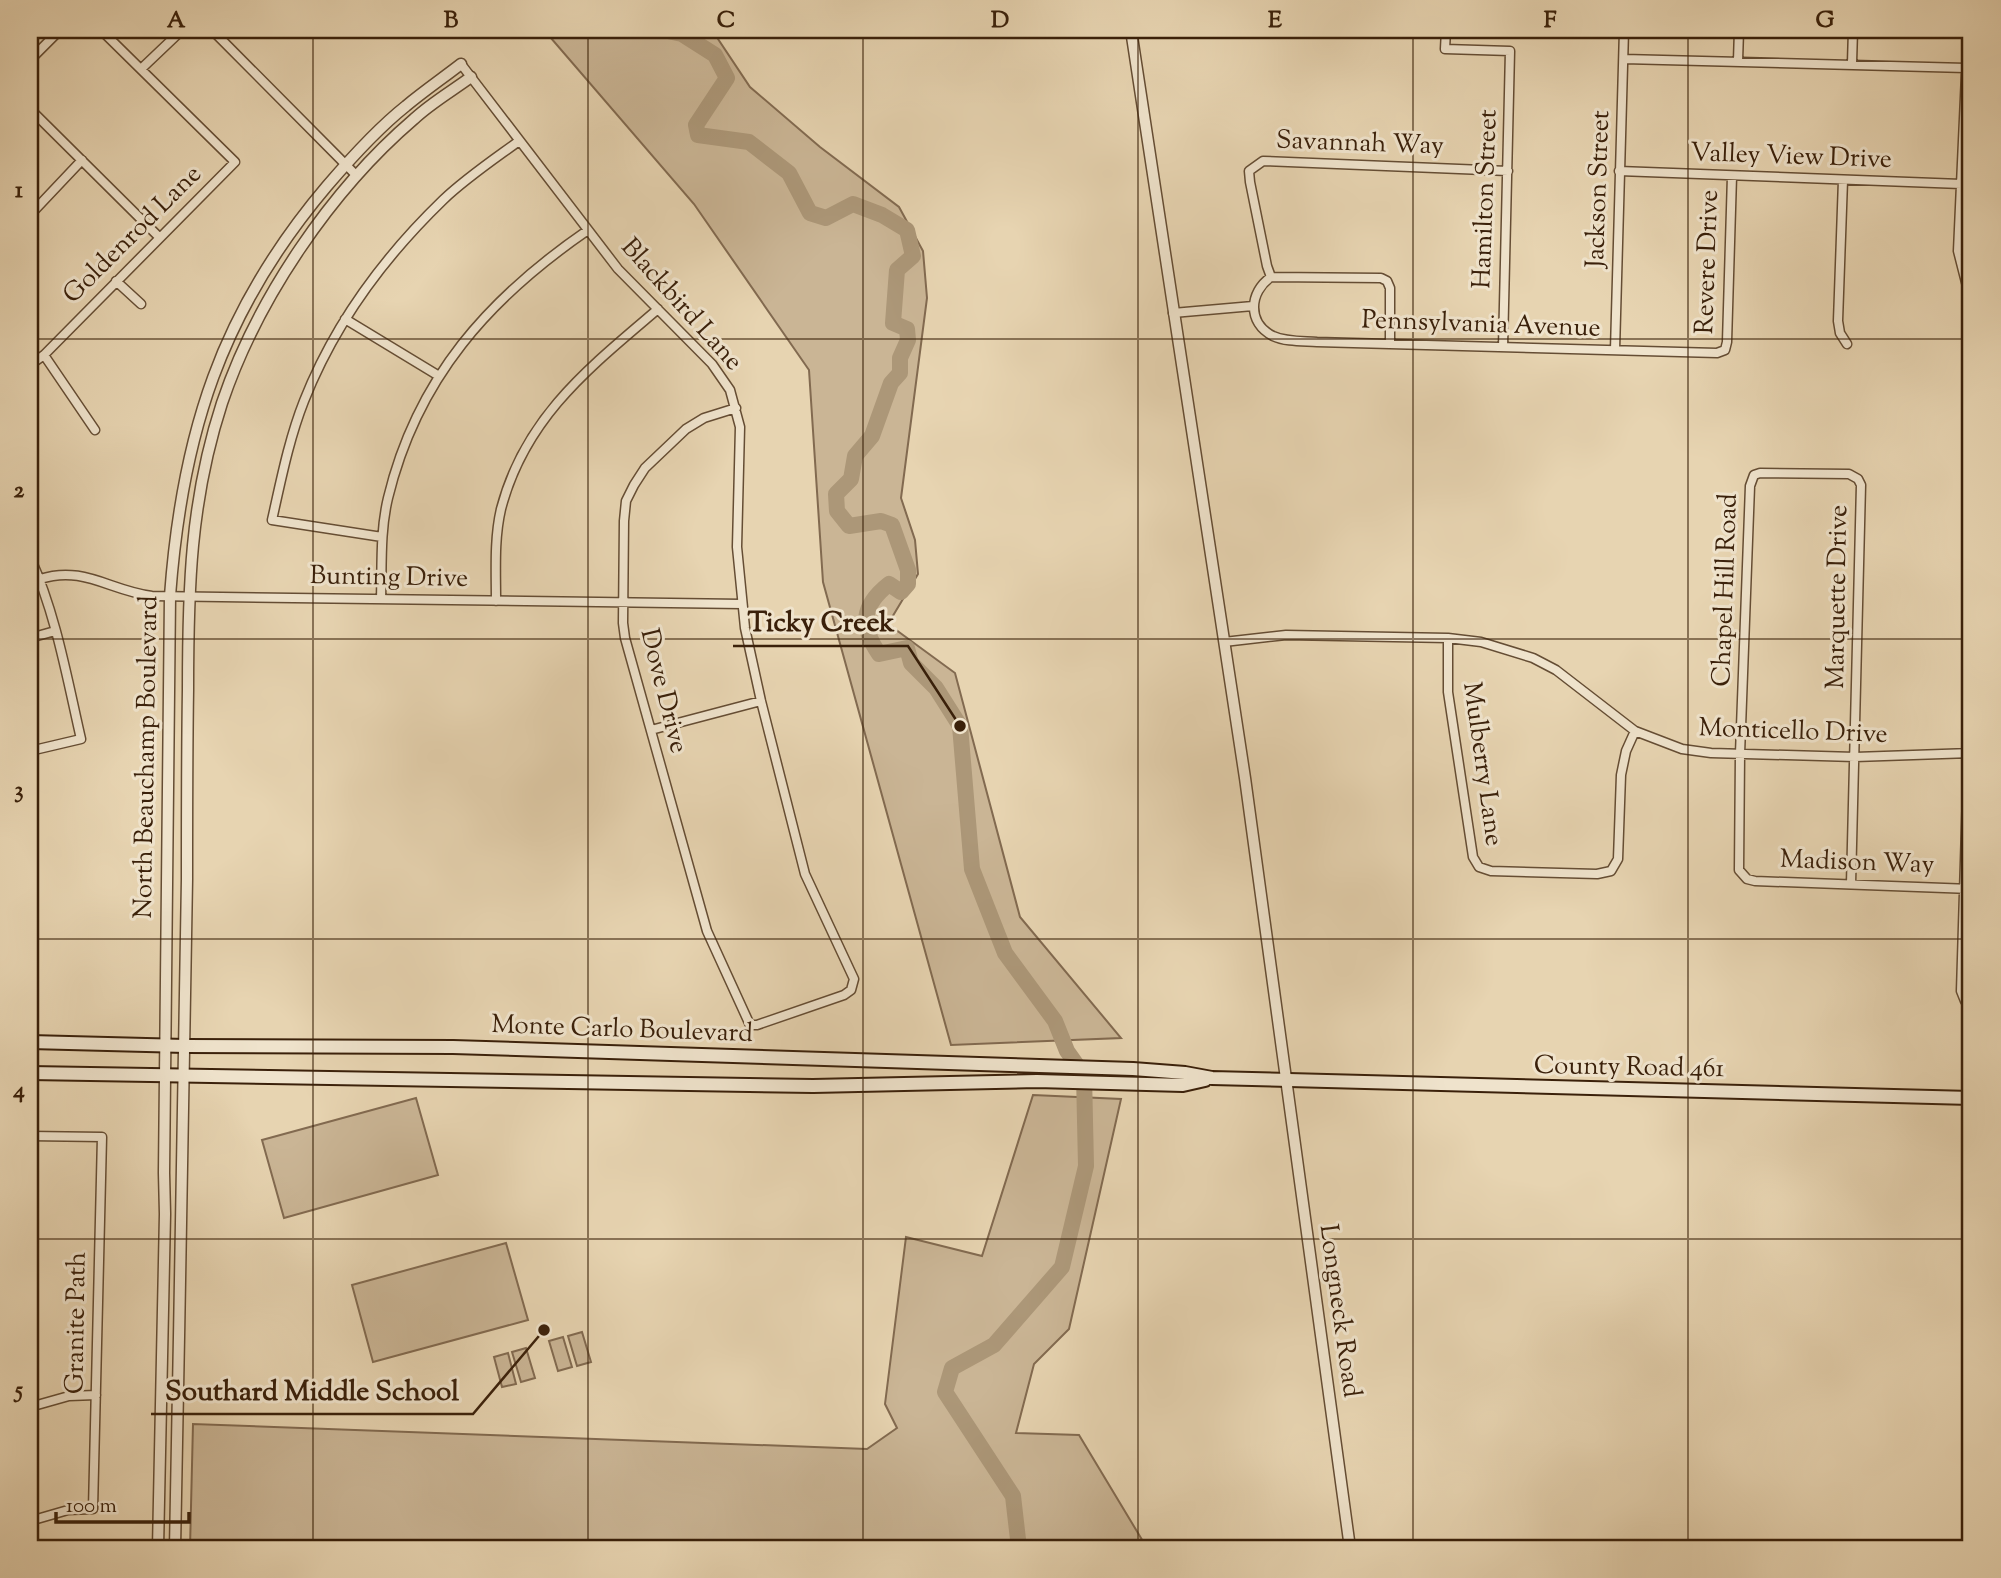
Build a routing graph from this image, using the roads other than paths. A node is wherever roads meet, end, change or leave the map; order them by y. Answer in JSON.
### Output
{"nodes":[{"id":1,"x":60,"y":30,"type":"edge"},
{"id":2,"x":101,"y":30,"type":"edge"},
{"id":3,"x":182,"y":30,"type":"edge"},
{"id":4,"x":212,"y":30,"type":"edge"},
{"id":5,"x":1131,"y":30,"type":"edge"},
{"id":6,"x":1446,"y":30,"type":"edge"},
{"id":7,"x":1624,"y":30,"type":"edge"},
{"id":8,"x":1739,"y":30,"type":"edge"},
{"id":9,"x":1853,"y":30,"type":"edge"},
{"id":10,"x":1968,"y":30,"type":"edge"},
{"id":11,"x":1624,"y":59,"type":"junction"},
{"id":12,"x":30,"y":60,"type":"edge"},
{"id":13,"x":1738,"y":61,"type":"junction"},
{"id":14,"x":461,"y":64,"type":"joint"},
{"id":15,"x":1852,"y":64,"type":"junction"},
{"id":16,"x":1966,"y":68,"type":"junction"},
{"id":17,"x":141,"y":69,"type":"junction"},
{"id":18,"x":471,"y":77,"type":"junction"},
{"id":19,"x":30,"y":109,"type":"edge"},
{"id":20,"x":519,"y":141,"type":"junction"},
{"id":21,"x":82,"y":160,"type":"junction"},
{"id":22,"x":346,"y":165,"type":"junction"},
{"id":23,"x":1508,"y":171,"type":"junction"},
{"id":24,"x":1619,"y":171,"type":"junction"},
{"id":25,"x":357,"y":176,"type":"junction"},
{"id":26,"x":1731,"y":176,"type":"junction"},
{"id":27,"x":1843,"y":180,"type":"junction"},
{"id":28,"x":1961,"y":184,"type":"junction"},
{"id":29,"x":30,"y":215,"type":"edge"},
{"id":30,"x":588,"y":230,"type":"junction"},
{"id":31,"x":159,"y":237,"type":"junction"},
{"id":32,"x":1971,"y":248,"type":"edge"},
{"id":33,"x":1958,"y":251,"type":"junction"},
{"id":34,"x":1271,"y":277,"type":"junction"},
{"id":35,"x":117,"y":281,"type":"junction"},
{"id":36,"x":1971,"y":302,"type":"edge"},
{"id":37,"x":141,"y":304,"type":"dead end"},
{"id":38,"x":1253,"y":306,"type":"junction"},
{"id":39,"x":658,"y":309,"type":"junction"},
{"id":40,"x":1172,"y":313,"type":"junction"},
{"id":41,"x":345,"y":319,"type":"junction"},
{"id":42,"x":1390,"y":344,"type":"junction"},
{"id":43,"x":1847,"y":344,"type":"dead end"},
{"id":44,"x":1503,"y":347,"type":"junction"},
{"id":45,"x":1615,"y":350,"type":"junction"},
{"id":46,"x":1725,"y":350,"type":"joint"},
{"id":47,"x":44,"y":355,"type":"junction"},
{"id":48,"x":30,"y":365,"type":"edge"},
{"id":49,"x":439,"y":376,"type":"junction"},
{"id":50,"x":736,"y":408,"type":"junction"},
{"id":51,"x":95,"y":430,"type":"dead end"},
{"id":52,"x":1858,"y":479,"type":"joint"},
{"id":53,"x":382,"y":537,"type":"junction"},
{"id":54,"x":30,"y":557,"type":"edge"},
{"id":55,"x":40,"y":579,"type":"junction"},
{"id":56,"x":170,"y":596,"type":"junction"},
{"id":57,"x":188,"y":596,"type":"junction"},
{"id":58,"x":381,"y":599,"type":"junction"},
{"id":59,"x":496,"y":601,"type":"junction"},
{"id":60,"x":624,"y":602,"type":"junction"},
{"id":61,"x":742,"y":604,"type":"junction"},
{"id":62,"x":55,"y":631,"type":"junction"},
{"id":63,"x":30,"y":638,"type":"edge"},
{"id":64,"x":1448,"y":638,"type":"junction"},
{"id":65,"x":1224,"y":642,"type":"junction"},
{"id":66,"x":1971,"y":664,"type":"edge"},
{"id":67,"x":761,"y":701,"type":"junction"},
{"id":68,"x":651,"y":730,"type":"junction"},
{"id":69,"x":1635,"y":731,"type":"junction"},
{"id":70,"x":30,"y":751,"type":"edge"},
{"id":71,"x":1970,"y":753,"type":"edge"},
{"id":72,"x":1740,"y":754,"type":"junction"},
{"id":73,"x":1855,"y":757,"type":"junction"},
{"id":74,"x":1742,"y":875,"type":"joint"},
{"id":75,"x":1851,"y":884,"type":"junction"},
{"id":76,"x":1968,"y":888,"type":"edge"},
{"id":77,"x":1968,"y":1003,"type":"edge"},
{"id":78,"x":750,"y":1025,"type":"joint"},
{"id":79,"x":30,"y":1041,"type":"edge"},
{"id":80,"x":165,"y":1045,"type":"junction"},
{"id":81,"x":185,"y":1046,"type":"junction"},
{"id":82,"x":30,"y":1073,"type":"edge"},
{"id":83,"x":165,"y":1074,"type":"junction"},
{"id":84,"x":184,"y":1074,"type":"junction"},
{"id":85,"x":1038,"y":1074,"type":"junction"},
{"id":86,"x":1212,"y":1078,"type":"junction"},
{"id":87,"x":1287,"y":1080,"type":"junction"},
{"id":88,"x":1971,"y":1098,"type":"edge"},
{"id":89,"x":30,"y":1136,"type":"edge"},
{"id":90,"x":96,"y":1395,"type":"junction"},
{"id":91,"x":30,"y":1407,"type":"edge"},
{"id":92,"x":30,"y":1521,"type":"edge"},
{"id":93,"x":158,"y":1548,"type":"edge"},
{"id":94,"x":175,"y":1548,"type":"edge"},
{"id":95,"x":1350,"y":1548,"type":"edge"}],
"edges":[{"from":1,"to":12,"type":"street"},
{"from":2,"to":17,"type":"street"},
{"from":3,"to":17,"type":"street"},
{"from":4,"to":22,"type":"street"},
{"from":5,"to":40,"type":"street","name":"Longneck Road"},
{"from":6,"to":23,"type":"street","name":"Hamilton Street"},
{"from":7,"to":11,"type":"street","name":"Jackson Street"},
{"from":8,"to":13,"type":"street"},
{"from":9,"to":15,"type":"street"},
{"from":10,"to":16,"type":"street"},
{"from":11,"to":13,"type":"street"},
{"from":11,"to":24,"type":"street","name":"Jackson Street"},
{"from":13,"to":15,"type":"street"},
{"from":14,"to":18,"type":"street","name":"Blackbird Lane"},
{"from":14,"to":22,"type":"street","name":"North Beauchamp Boulevard"},
{"from":15,"to":16,"type":"street"},
{"from":16,"to":28,"type":"street"},
{"from":17,"to":31,"type":"street","name":"Goldenrod Lane"},
{"from":18,"to":20,"type":"street","name":"Blackbird Lane"},
{"from":18,"to":25,"type":"street","name":"North Beauchamp Boulevard"},
{"from":19,"to":21,"type":"street"},
{"from":20,"to":30,"type":"street","name":"Blackbird Lane"},
{"from":20,"to":41,"type":"street"},
{"from":21,"to":29,"type":"street"},
{"from":21,"to":31,"type":"street"},
{"from":22,"to":25,"type":"street"},
{"from":22,"to":56,"type":"street","name":"North Beauchamp Boulevard"},
{"from":23,"to":34,"type":"street","name":"Savannah Way"},
{"from":23,"to":44,"type":"street","name":"Hamilton Street"},
{"from":24,"to":26,"type":"street","name":"Valley View Drive"},
{"from":24,"to":45,"type":"street","name":"Jackson Street"},
{"from":25,"to":57,"type":"street","name":"North Beauchamp Boulevard"},
{"from":26,"to":27,"type":"street","name":"Valley View Drive"},
{"from":26,"to":46,"type":"street","name":"Revere Drive"},
{"from":27,"to":28,"type":"street","name":"Valley View Drive"},
{"from":27,"to":43,"type":"street"},
{"from":28,"to":33,"type":"street"},
{"from":30,"to":39,"type":"street","name":"Blackbird Lane"},
{"from":30,"to":49,"type":"street"},
{"from":31,"to":35,"type":"street","name":"Goldenrod Lane"},
{"from":32,"to":33,"type":"street"},
{"from":33,"to":36,"type":"street"},
{"from":34,"to":38,"type":"street"},
{"from":34,"to":42,"type":"street"},
{"from":35,"to":37,"type":"street"},
{"from":35,"to":47,"type":"street","name":"Goldenrod Lane"},
{"from":38,"to":40,"type":"street"},
{"from":38,"to":42,"type":"street","name":"Pennsylvania Avenue"},
{"from":39,"to":50,"type":"street","name":"Blackbird Lane"},
{"from":39,"to":59,"type":"street"},
{"from":40,"to":65,"type":"street","name":"Longneck Road"},
{"from":41,"to":49,"type":"street"},
{"from":41,"to":53,"type":"street"},
{"from":42,"to":44,"type":"street","name":"Pennsylvania Avenue"},
{"from":44,"to":45,"type":"street","name":"Pennsylvania Avenue"},
{"from":45,"to":46,"type":"street","name":"Pennsylvania Avenue"},
{"from":47,"to":48,"type":"street","name":"Goldenrod Lane"},
{"from":47,"to":51,"type":"street"},
{"from":49,"to":53,"type":"street"},
{"from":50,"to":60,"type":"street","name":"Dove Drive"},
{"from":50,"to":61,"type":"street","name":"Blackbird Lane"},
{"from":52,"to":72,"type":"street","name":"Chapel Hill Road"},
{"from":52,"to":73,"type":"street","name":"Marquette Drive"},
{"from":53,"to":58,"type":"street"},
{"from":54,"to":55,"type":"street"},
{"from":55,"to":56,"type":"street","name":"Bunting Drive"},
{"from":55,"to":62,"type":"street"},
{"from":56,"to":57,"type":"street","name":"Bunting Drive"},
{"from":56,"to":80,"type":"street","name":"North Beauchamp Boulevard"},
{"from":57,"to":58,"type":"street","name":"Bunting Drive"},
{"from":57,"to":81,"type":"street","name":"North Beauchamp Boulevard"},
{"from":58,"to":59,"type":"street","name":"Bunting Drive"},
{"from":59,"to":60,"type":"street","name":"Bunting Drive"},
{"from":60,"to":61,"type":"street","name":"Bunting Drive"},
{"from":60,"to":68,"type":"street","name":"Dove Drive"},
{"from":61,"to":67,"type":"street","name":"Blackbird Lane"},
{"from":62,"to":63,"type":"street"},
{"from":62,"to":70,"type":"street"},
{"from":64,"to":65,"type":"street","name":"Monticello Drive"},
{"from":64,"to":69,"type":"street","name":"Monticello Drive"},
{"from":64,"to":69,"type":"street","name":"Mulberry Lane"},
{"from":65,"to":87,"type":"street","name":"Longneck Road"},
{"from":66,"to":71,"type":"street"},
{"from":67,"to":68,"type":"street"},
{"from":67,"to":78,"type":"street","name":"Blackbird Lane"},
{"from":68,"to":78,"type":"street","name":"Dove Drive"},
{"from":69,"to":72,"type":"street","name":"Monticello Drive"},
{"from":71,"to":73,"type":"street","name":"Monticello Drive"},
{"from":71,"to":76,"type":"street"},
{"from":72,"to":73,"type":"street","name":"Monticello Drive"},
{"from":72,"to":74,"type":"street","name":"Chapel Hill Road"},
{"from":73,"to":75,"type":"street","name":"Marquette Drive"},
{"from":74,"to":75,"type":"street","name":"Madison Way"},
{"from":75,"to":76,"type":"street","name":"Madison Way"},
{"from":76,"to":77,"type":"street"},
{"from":79,"to":80,"type":"main road","name":"Monte Carlo Boulevard"},
{"from":80,"to":81,"type":"main road","name":"Monte Carlo Boulevard"},
{"from":80,"to":83,"type":"street","name":"North Beauchamp Boulevard"},
{"from":81,"to":84,"type":"street","name":"North Beauchamp Boulevard"},
{"from":81,"to":85,"type":"main road","name":"Monte Carlo Boulevard"},
{"from":82,"to":83,"type":"main road","name":"Monte Carlo Boulevard"},
{"from":83,"to":84,"type":"main road","name":"Monte Carlo Boulevard"},
{"from":83,"to":93,"type":"street","name":"North Beauchamp Boulevard"},
{"from":84,"to":85,"type":"main road","name":"Monte Carlo Boulevard"},
{"from":84,"to":94,"type":"street","name":"North Beauchamp Boulevard"},
{"from":85,"to":86,"type":"main road","name":"Monte Carlo Boulevard"},
{"from":85,"to":86,"type":"main road","name":"Monte Carlo Boulevard"},
{"from":86,"to":87,"type":"main road","name":"Monte Carlo Boulevard"},
{"from":87,"to":88,"type":"main road","name":"County Road 461"},
{"from":87,"to":95,"type":"street","name":"Longneck Road"},
{"from":89,"to":90,"type":"street","name":"Granite Path"},
{"from":90,"to":91,"type":"street"},
{"from":90,"to":92,"type":"street","name":"Granite Path"}]}
